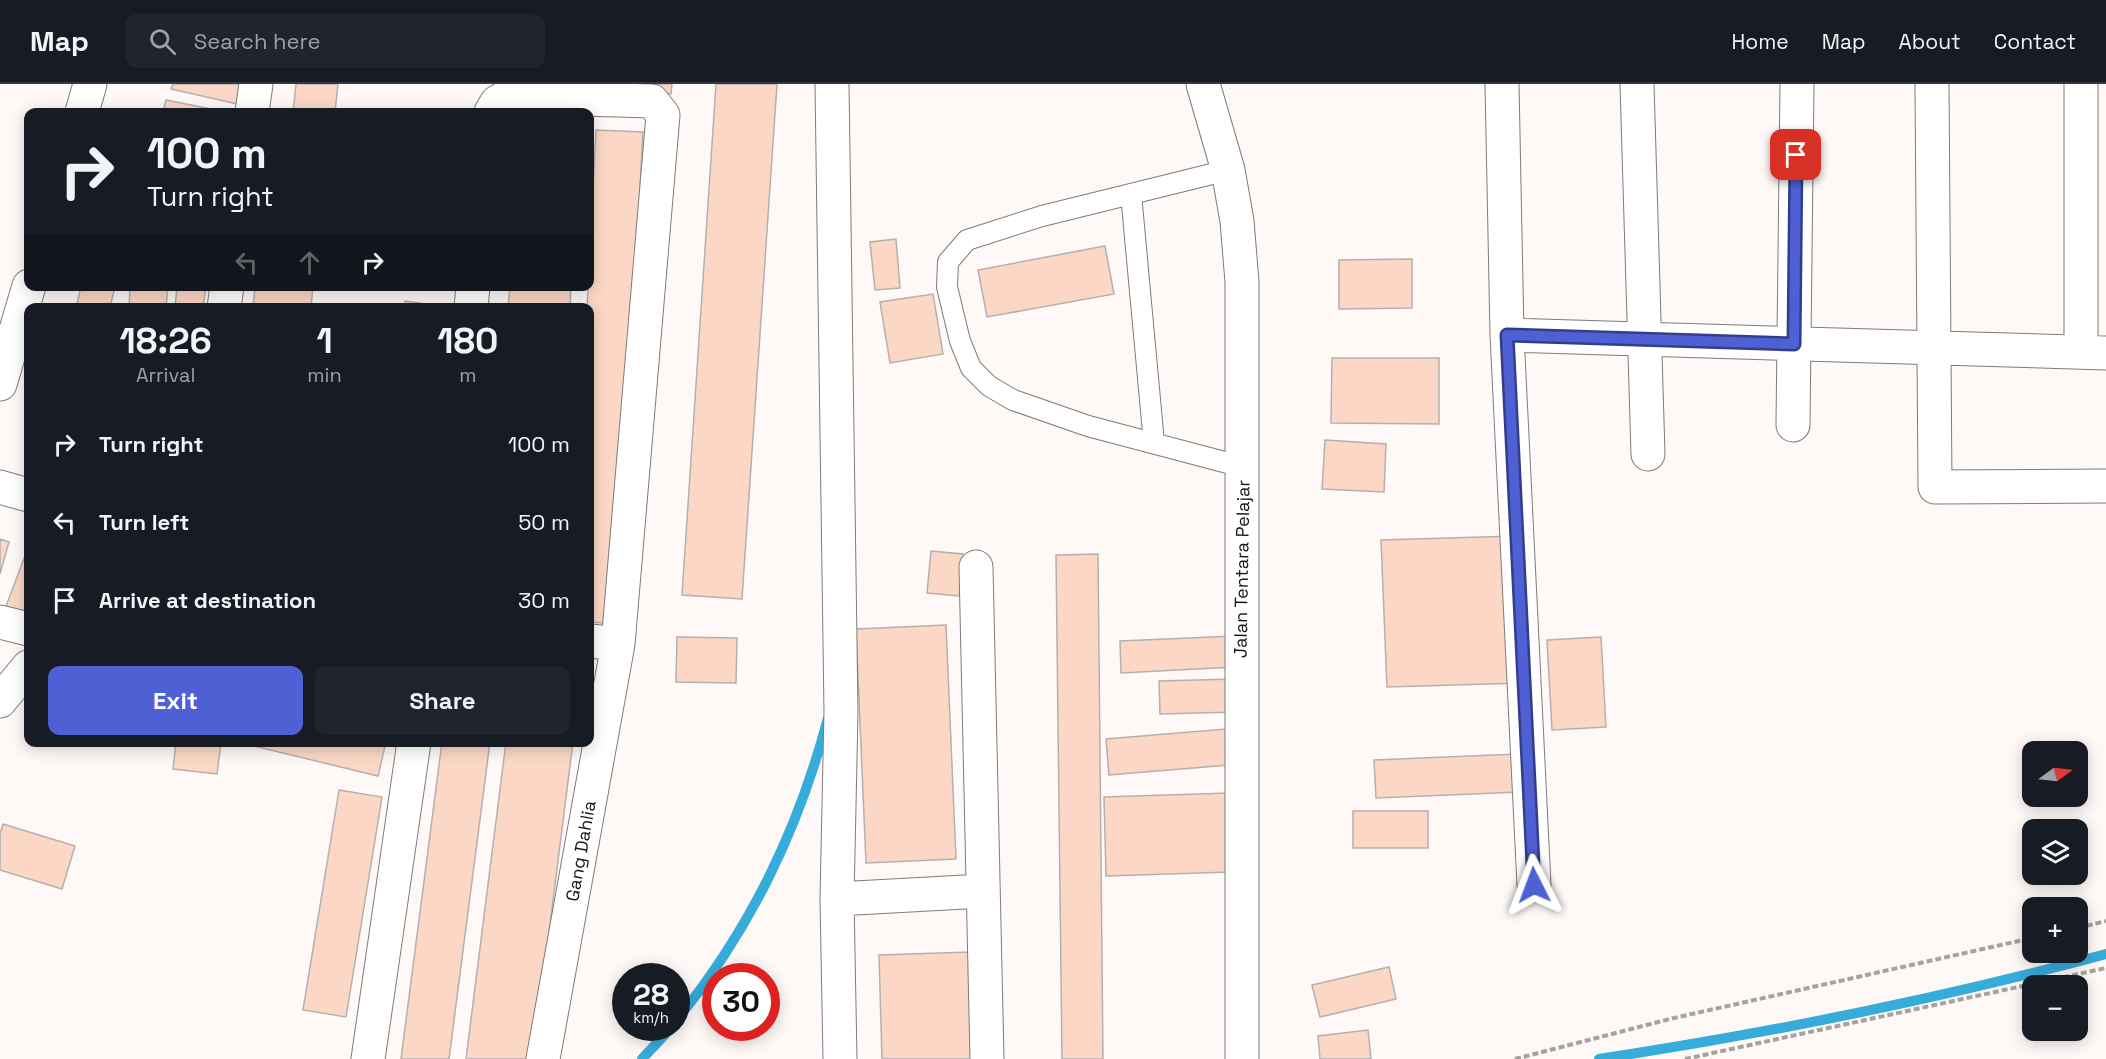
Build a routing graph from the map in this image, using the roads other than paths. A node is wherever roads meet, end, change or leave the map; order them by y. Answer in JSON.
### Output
{"nodes":[{"id":1,"x":90,"y":84,"type":"edge"},
{"id":2,"x":256,"y":84,"type":"edge"},
{"id":3,"x":832,"y":84,"type":"edge"},
{"id":4,"x":1203,"y":84,"type":"edge"},
{"id":5,"x":1502,"y":84,"type":"edge"},
{"id":6,"x":1637,"y":84,"type":"edge"},
{"id":7,"x":1797,"y":84,"type":"edge"},
{"id":8,"x":1932,"y":84,"type":"edge"},
{"id":9,"x":2081,"y":84,"type":"edge"},
{"id":10,"x":498,"y":105,"type":"edge"},
{"id":11,"x":83,"y":108,"type":"edge"},
{"id":12,"x":253,"y":108,"type":"edge"},
{"id":13,"x":1228,"y":170,"type":"junction"},
{"id":14,"x":1131,"y":194,"type":"junction"},
{"id":15,"x":28,"y":291,"type":"edge"},
{"id":16,"x":1507,"y":335,"type":"junction"},
{"id":17,"x":1645,"y":339,"type":"junction"},
{"id":18,"x":1794,"y":344,"type":"junction"},
{"id":19,"x":1932,"y":348,"type":"junction"},
{"id":20,"x":2093,"y":353,"type":"edge"},
{"id":21,"x":0,"y":384,"type":"edge"},
{"id":22,"x":1793,"y":425,"type":"dead end"},
{"id":23,"x":1154,"y":443,"type":"junction"},
{"id":24,"x":1648,"y":454,"type":"dead end"},
{"id":25,"x":1243,"y":467,"type":"junction"},
{"id":26,"x":0,"y":486,"type":"edge"},
{"id":27,"x":2106,"y":486,"type":"edge"},
{"id":28,"x":24,"y":494,"type":"edge"},
{"id":29,"x":976,"y":567,"type":"dead end"},
{"id":30,"x":0,"y":622,"type":"edge"},
{"id":31,"x":24,"y":628,"type":"edge"},
{"id":32,"x":604,"y":642,"type":"edge"},
{"id":33,"x":24,"y":672,"type":"edge"},
{"id":34,"x":0,"y":701,"type":"edge"},
{"id":35,"x":594,"y":710,"type":"edge"},
{"id":36,"x":413,"y":747,"type":"edge"},
{"id":37,"x":589,"y":747,"type":"edge"},
{"id":38,"x":1534,"y":885,"type":"dead end"},
{"id":39,"x":983,"y":891,"type":"junction"},
{"id":40,"x":837,"y":899,"type":"junction"},
{"id":41,"x":368,"y":1059,"type":"edge"},
{"id":42,"x":543,"y":1059,"type":"edge"},
{"id":43,"x":840,"y":1059,"type":"edge"},
{"id":44,"x":987,"y":1059,"type":"edge"},
{"id":45,"x":1242,"y":1059,"type":"edge"}],
"edges":[{"from":1,"to":11,"type":"main road"},
{"from":2,"to":12,"type":"main road"},
{"from":3,"to":40,"type":"main road"},
{"from":4,"to":13,"type":"main road","name":"Jalan Tentara Pelajar"},
{"from":5,"to":16,"type":"main road"},
{"from":6,"to":17,"type":"main road"},
{"from":7,"to":18,"type":"main road"},
{"from":8,"to":19,"type":"main road"},
{"from":9,"to":20,"type":"main road"},
{"from":10,"to":32,"type":"main road","name":"Gang Dahlia"},
{"from":13,"to":14,"type":"lane"},
{"from":13,"to":25,"type":"main road","name":"Jalan Tentara Pelajar"},
{"from":14,"to":23,"type":"lane"},
{"from":14,"to":23,"type":"lane"},
{"from":15,"to":21,"type":"main road"},
{"from":16,"to":17,"type":"main road"},
{"from":16,"to":38,"type":"main road"},
{"from":17,"to":18,"type":"main road"},
{"from":17,"to":24,"type":"main road"},
{"from":18,"to":19,"type":"main road"},
{"from":18,"to":22,"type":"main road"},
{"from":19,"to":20,"type":"main road"},
{"from":19,"to":27,"type":"main road"},
{"from":23,"to":25,"type":"lane"},
{"from":25,"to":45,"type":"main road","name":"Jalan Tentara Pelajar"},
{"from":26,"to":28,"type":"main road"},
{"from":29,"to":39,"type":"main road"},
{"from":30,"to":31,"type":"main road"},
{"from":32,"to":35,"type":"main road","name":"Gang Dahlia"},
{"from":33,"to":34,"type":"main road"},
{"from":36,"to":41,"type":"main road"},
{"from":37,"to":42,"type":"main road","name":"Gang Dahlia"},
{"from":39,"to":40,"type":"main road"},
{"from":39,"to":44,"type":"main road"},
{"from":40,"to":43,"type":"main road"}]}
